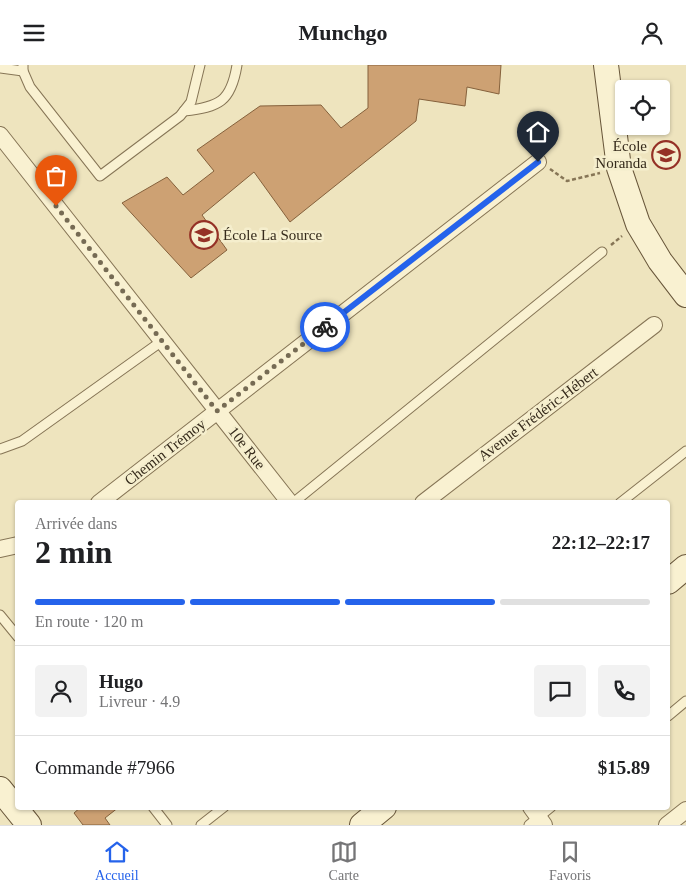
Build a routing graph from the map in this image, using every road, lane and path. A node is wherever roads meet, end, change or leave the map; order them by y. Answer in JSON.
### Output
{"nodes":[{"id":1,"x":200,"y":65,"type":"edge"},
{"id":2,"x":237,"y":65,"type":"edge"},
{"id":3,"x":606,"y":65,"type":"edge"},
{"id":4,"x":0,"y":68,"type":"edge"},
{"id":5,"x":23,"y":68,"type":"edge"},
{"id":6,"x":184,"y":111,"type":"junction"},
{"id":7,"x":0,"y":135,"type":"edge"},
{"id":8,"x":538,"y":162,"type":"joint"},
{"id":9,"x":620,"y":168,"type":"junction"},
{"id":10,"x":638,"y":224,"type":"junction"},
{"id":11,"x":602,"y":252,"type":"joint"},
{"id":12,"x":686,"y":295,"type":"edge"},
{"id":13,"x":654,"y":325,"type":"dead end"},
{"id":14,"x":162,"y":341,"type":"junction"},
{"id":15,"x":217,"y":411,"type":"junction"},
{"id":16,"x":0,"y":449,"type":"edge"},
{"id":17,"x":686,"y":451,"type":"edge"},
{"id":18,"x":103,"y":500,"type":"edge"},
{"id":19,"x":289,"y":500,"type":"edge"},
{"id":20,"x":295,"y":500,"type":"edge"},
{"id":21,"x":427,"y":500,"type":"edge"},
{"id":22,"x":624,"y":500,"type":"edge"},
{"id":23,"x":15,"y":546,"type":"edge"},
{"id":24,"x":0,"y":549,"type":"edge"},
{"id":25,"x":686,"y":567,"type":"edge"},
{"id":26,"x":670,"y":580,"type":"edge"},
{"id":27,"x":0,"y":615,"type":"edge"},
{"id":28,"x":15,"y":633,"type":"edge"},
{"id":29,"x":686,"y":701,"type":"edge"},
{"id":30,"x":670,"y":714,"type":"edge"},
{"id":31,"x":0,"y":789,"type":"edge"},
{"id":32,"x":15,"y":806,"type":"edge"},
{"id":33,"x":155,"y":810,"type":"edge"},
{"id":34,"x":220,"y":810,"type":"edge"},
{"id":35,"x":380,"y":810,"type":"edge"},
{"id":36,"x":686,"y":810,"type":"edge"},
{"id":37,"x":167,"y":825,"type":"edge"},
{"id":38,"x":201,"y":825,"type":"edge"},
{"id":39,"x":362,"y":825,"type":"edge"},
{"id":40,"x":667,"y":825,"type":"edge"}],
"edges":[{"from":1,"to":6,"type":"lane"},
{"from":2,"to":6,"type":"lane"},
{"from":3,"to":9,"type":"main road"},
{"from":4,"to":5,"type":"lane"},
{"from":5,"to":6,"type":"lane"},
{"from":7,"to":14,"type":"street","name":"10e Rue"},
{"from":8,"to":9,"type":"path"},
{"from":8,"to":15,"type":"street","name":"Chemin Trémoy"},
{"from":9,"to":10,"type":"main road"},
{"from":10,"to":11,"type":"path"},
{"from":10,"to":12,"type":"main road"},
{"from":11,"to":20,"type":"lane"},
{"from":13,"to":21,"type":"street","name":"Avenue Frédéric-Hébert"},
{"from":14,"to":15,"type":"street","name":"10e Rue"},
{"from":14,"to":16,"type":"lane"},
{"from":15,"to":18,"type":"street","name":"Chemin Trémoy"},
{"from":15,"to":19,"type":"street","name":"10e Rue"},
{"from":17,"to":22,"type":"lane"},
{"from":23,"to":24,"type":"street"},
{"from":25,"to":26,"type":"main road"},
{"from":27,"to":28,"type":"lane"},
{"from":29,"to":30,"type":"lane"},
{"from":31,"to":32,"type":"main road"},
{"from":33,"to":37,"type":"lane"},
{"from":34,"to":38,"type":"lane"},
{"from":35,"to":39,"type":"main road"},
{"from":36,"to":40,"type":"street"}]}
